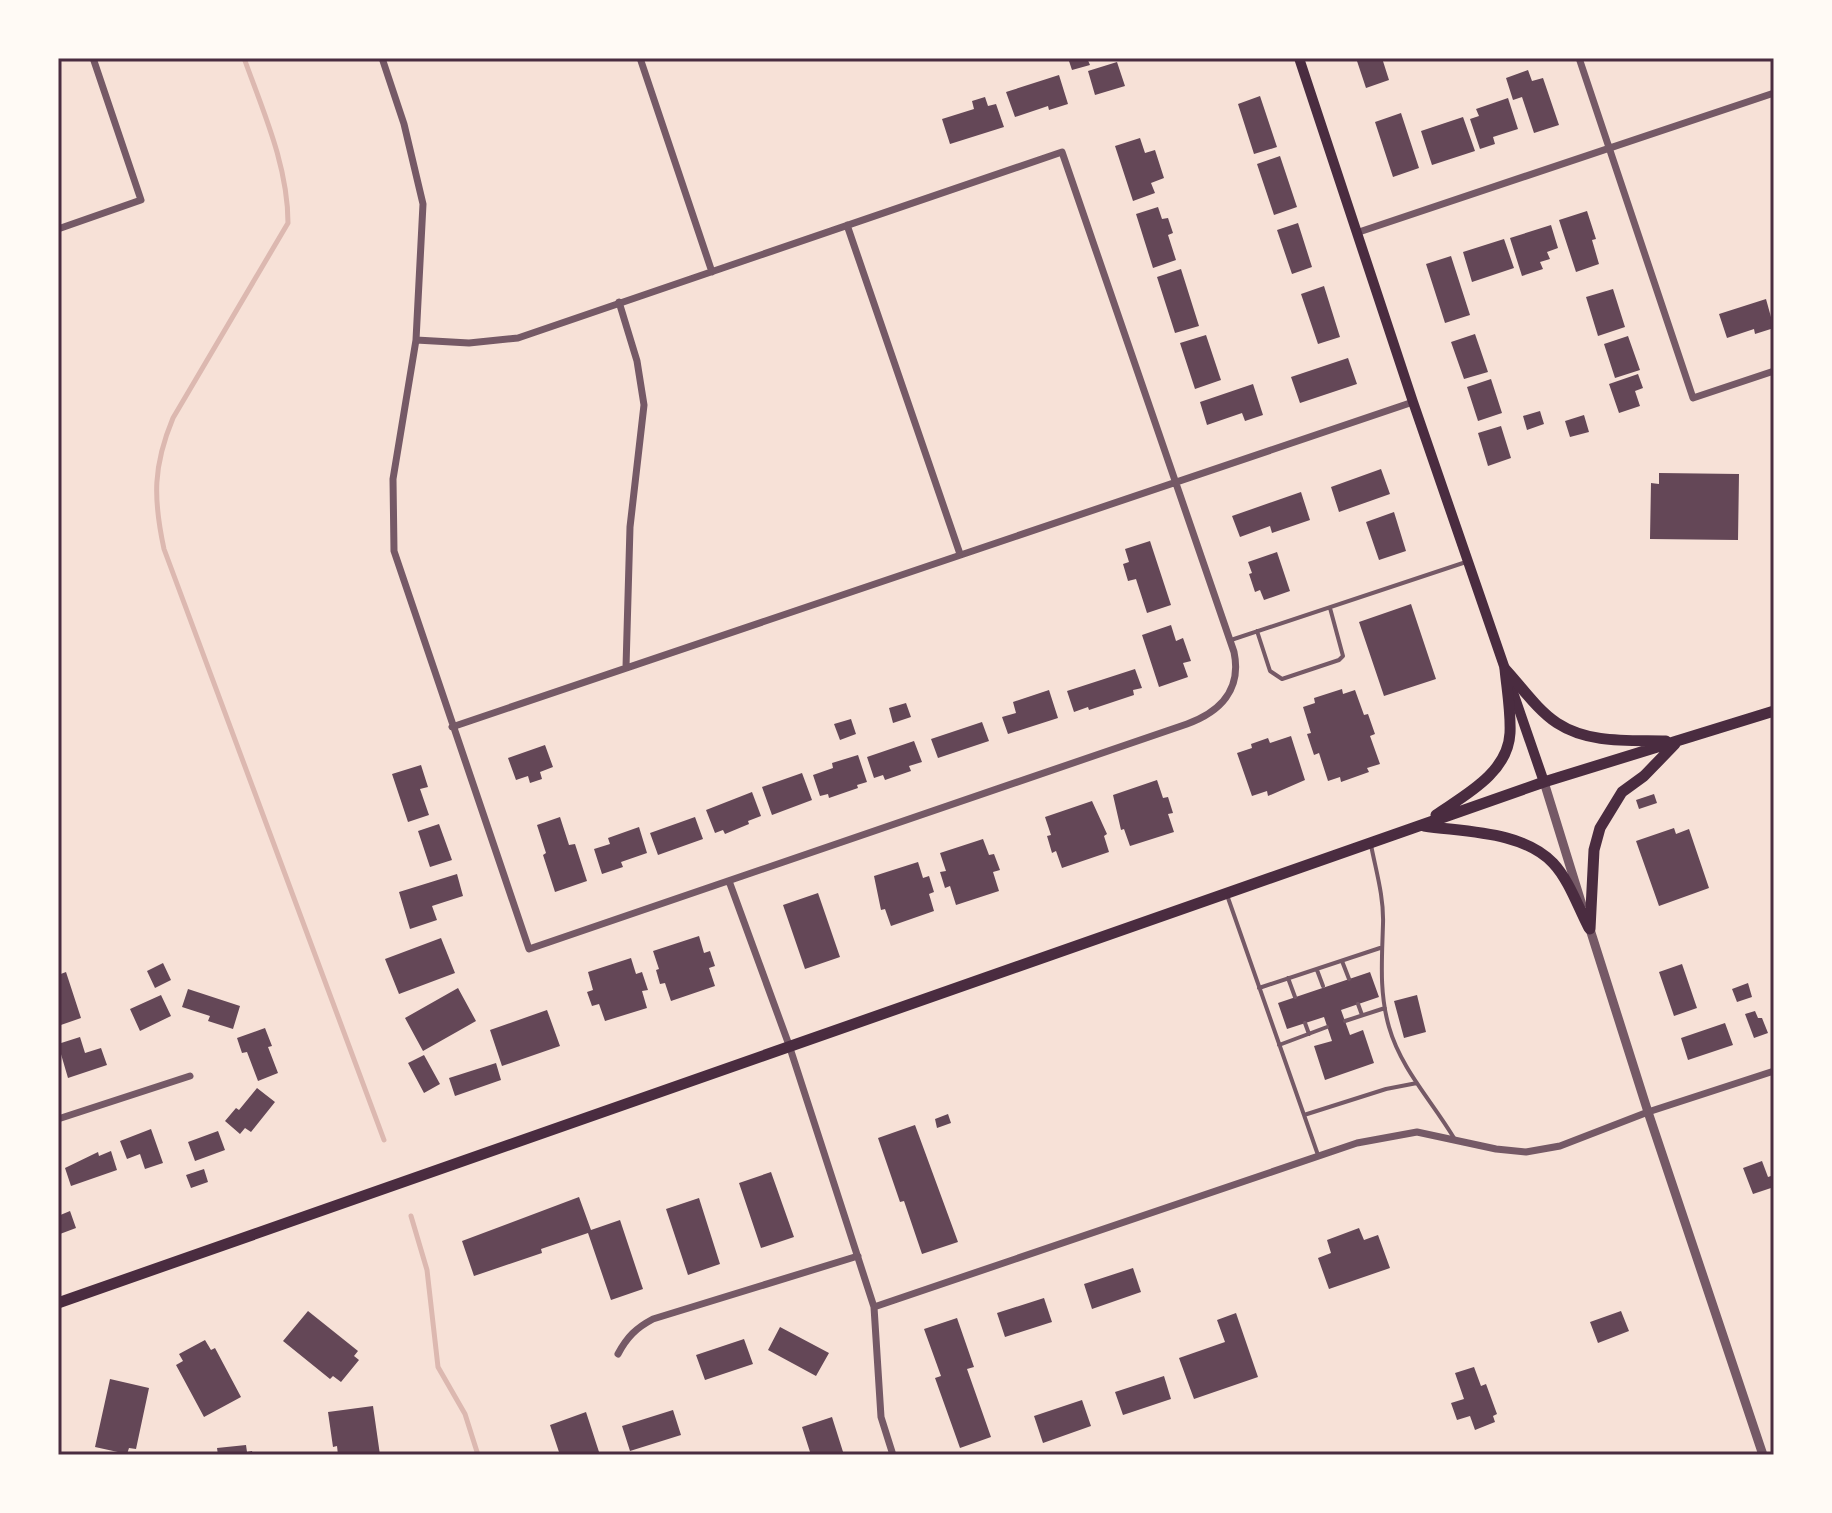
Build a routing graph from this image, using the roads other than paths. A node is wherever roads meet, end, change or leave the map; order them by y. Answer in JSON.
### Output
{"nodes":[{"id":1,"x":93,"y":58,"type":"edge"},
{"id":2,"x":382,"y":58,"type":"edge"},
{"id":3,"x":640,"y":58,"type":"edge"},
{"id":4,"x":1299,"y":58,"type":"edge"},
{"id":5,"x":1579,"y":58,"type":"edge"},
{"id":6,"x":1774,"y":93,"type":"edge"},
{"id":7,"x":1611,"y":149,"type":"junction"},
{"id":8,"x":847,"y":225,"type":"junction"},
{"id":9,"x":58,"y":229,"type":"edge"},
{"id":10,"x":1359,"y":232,"type":"junction"},
{"id":11,"x":712,"y":272,"type":"junction"},
{"id":12,"x":619,"y":302,"type":"junction"},
{"id":13,"x":416,"y":340,"type":"junction"},
{"id":14,"x":1774,"y":371,"type":"edge"},
{"id":15,"x":1413,"y":402,"type":"junction"},
{"id":16,"x":1177,"y":484,"type":"junction"},
{"id":17,"x":960,"y":554,"type":"junction"},
{"id":18,"x":1468,"y":561,"type":"junction"},
{"id":19,"x":1330,"y":608,"type":"junction"},
{"id":20,"x":1257,"y":631,"type":"junction"},
{"id":21,"x":1230,"y":641,"type":"junction"},
{"id":22,"x":626,"y":667,"type":"junction"},
{"id":23,"x":1505,"y":669,"type":"junction"},
{"id":24,"x":1774,"y":711,"type":"edge"},
{"id":25,"x":452,"y":727,"type":"junction"},
{"id":26,"x":1679,"y":741,"type":"junction"},
{"id":27,"x":1544,"y":782,"type":"junction"},
{"id":28,"x":1420,"y":825,"type":"junction"},
{"id":29,"x":1371,"y":842,"type":"junction"},
{"id":30,"x":729,"y":881,"type":"junction"},
{"id":31,"x":1226,"y":893,"type":"junction"},
{"id":32,"x":1590,"y":929,"type":"junction"},
{"id":33,"x":1380,"y":948,"type":"junction"},
{"id":34,"x":1342,"y":961,"type":"junction"},
{"id":35,"x":1317,"y":969,"type":"junction"},
{"id":36,"x":1288,"y":978,"type":"junction"},
{"id":37,"x":1349,"y":979,"type":"dead end"},
{"id":38,"x":1323,"y":986,"type":"dead end"},
{"id":39,"x":1259,"y":988,"type":"junction"},
{"id":40,"x":1295,"y":997,"type":"dead end"},
{"id":41,"x":1358,"y":1004,"type":"dead end"},
{"id":42,"x":1385,"y":1008,"type":"junction"},
{"id":43,"x":1362,"y":1015,"type":"junction"},
{"id":44,"x":1345,"y":1021,"type":"dead end"},
{"id":45,"x":1305,"y":1023,"type":"dead end"},
{"id":46,"x":1327,"y":1027,"type":"dead end"},
{"id":47,"x":1309,"y":1034,"type":"junction"},
{"id":48,"x":789,"y":1045,"type":"junction"},
{"id":49,"x":1279,"y":1045,"type":"junction"},
{"id":50,"x":1774,"y":1071,"type":"edge"},
{"id":51,"x":190,"y":1076,"type":"dead end"},
{"id":52,"x":1417,"y":1083,"type":"junction"},
{"id":53,"x":1648,"y":1112,"type":"junction"},
{"id":54,"x":1304,"y":1115,"type":"junction"},
{"id":55,"x":58,"y":1119,"type":"edge"},
{"id":56,"x":1454,"y":1138,"type":"junction"},
{"id":57,"x":1318,"y":1156,"type":"junction"},
{"id":58,"x":858,"y":1256,"type":"junction"},
{"id":59,"x":58,"y":1303,"type":"edge"},
{"id":60,"x":874,"y":1307,"type":"junction"},
{"id":61,"x":618,"y":1354,"type":"dead end"},
{"id":62,"x":893,"y":1455,"type":"edge"},
{"id":63,"x":1763,"y":1455,"type":"edge"}],
"edges":[{"from":1,"to":9,"type":"street"},
{"from":2,"to":13,"type":"street"},
{"from":3,"to":11,"type":"street"},
{"from":4,"to":10,"type":"main road"},
{"from":5,"to":7,"type":"street"},
{"from":6,"to":7,"type":"street"},
{"from":7,"to":10,"type":"street"},
{"from":7,"to":14,"type":"street"},
{"from":8,"to":11,"type":"street"},
{"from":8,"to":16,"type":"street"},
{"from":8,"to":17,"type":"street"},
{"from":10,"to":15,"type":"main road"},
{"from":11,"to":12,"type":"street"},
{"from":12,"to":13,"type":"street"},
{"from":12,"to":22,"type":"street"},
{"from":13,"to":25,"type":"street"},
{"from":15,"to":16,"type":"street"},
{"from":15,"to":18,"type":"main road"},
{"from":16,"to":17,"type":"street"},
{"from":16,"to":21,"type":"street"},
{"from":17,"to":22,"type":"street"},
{"from":18,"to":19,"type":"lane"},
{"from":18,"to":23,"type":"main road"},
{"from":19,"to":20,"type":"lane"},
{"from":19,"to":20,"type":"lane"},
{"from":20,"to":21,"type":"lane"},
{"from":21,"to":30,"type":"street"},
{"from":22,"to":25,"type":"street"},
{"from":23,"to":26,"type":"main road"},
{"from":23,"to":27,"type":"main road"},
{"from":23,"to":28,"type":"main road"},
{"from":24,"to":26,"type":"main road"},
{"from":25,"to":30,"type":"street"},
{"from":26,"to":27,"type":"main road"},
{"from":26,"to":32,"type":"main road"},
{"from":27,"to":28,"type":"main road"},
{"from":27,"to":32,"type":"street"},
{"from":28,"to":29,"type":"main road"},
{"from":28,"to":32,"type":"main road"},
{"from":29,"to":31,"type":"main road"},
{"from":29,"to":33,"type":"lane"},
{"from":30,"to":48,"type":"street"},
{"from":31,"to":39,"type":"lane"},
{"from":31,"to":48,"type":"main road"},
{"from":32,"to":53,"type":"street"},
{"from":33,"to":34,"type":"lane"},
{"from":33,"to":42,"type":"lane"},
{"from":34,"to":35,"type":"lane"},
{"from":34,"to":37,"type":"lane"},
{"from":35,"to":36,"type":"lane"},
{"from":35,"to":38,"type":"lane"},
{"from":36,"to":39,"type":"lane"},
{"from":36,"to":40,"type":"lane"},
{"from":39,"to":49,"type":"lane"},
{"from":41,"to":43,"type":"lane"},
{"from":42,"to":43,"type":"lane"},
{"from":42,"to":52,"type":"lane"},
{"from":43,"to":44,"type":"lane"},
{"from":45,"to":47,"type":"lane"},
{"from":46,"to":47,"type":"lane"},
{"from":47,"to":49,"type":"lane"},
{"from":48,"to":58,"type":"street"},
{"from":48,"to":59,"type":"main road"},
{"from":49,"to":54,"type":"lane"},
{"from":50,"to":53,"type":"street"},
{"from":51,"to":55,"type":"street"},
{"from":52,"to":54,"type":"lane"},
{"from":52,"to":56,"type":"lane"},
{"from":53,"to":56,"type":"street"},
{"from":53,"to":63,"type":"street"},
{"from":54,"to":57,"type":"lane"},
{"from":56,"to":57,"type":"street"},
{"from":57,"to":60,"type":"street"},
{"from":58,"to":60,"type":"street"},
{"from":58,"to":61,"type":"street"},
{"from":60,"to":62,"type":"street"}]}
